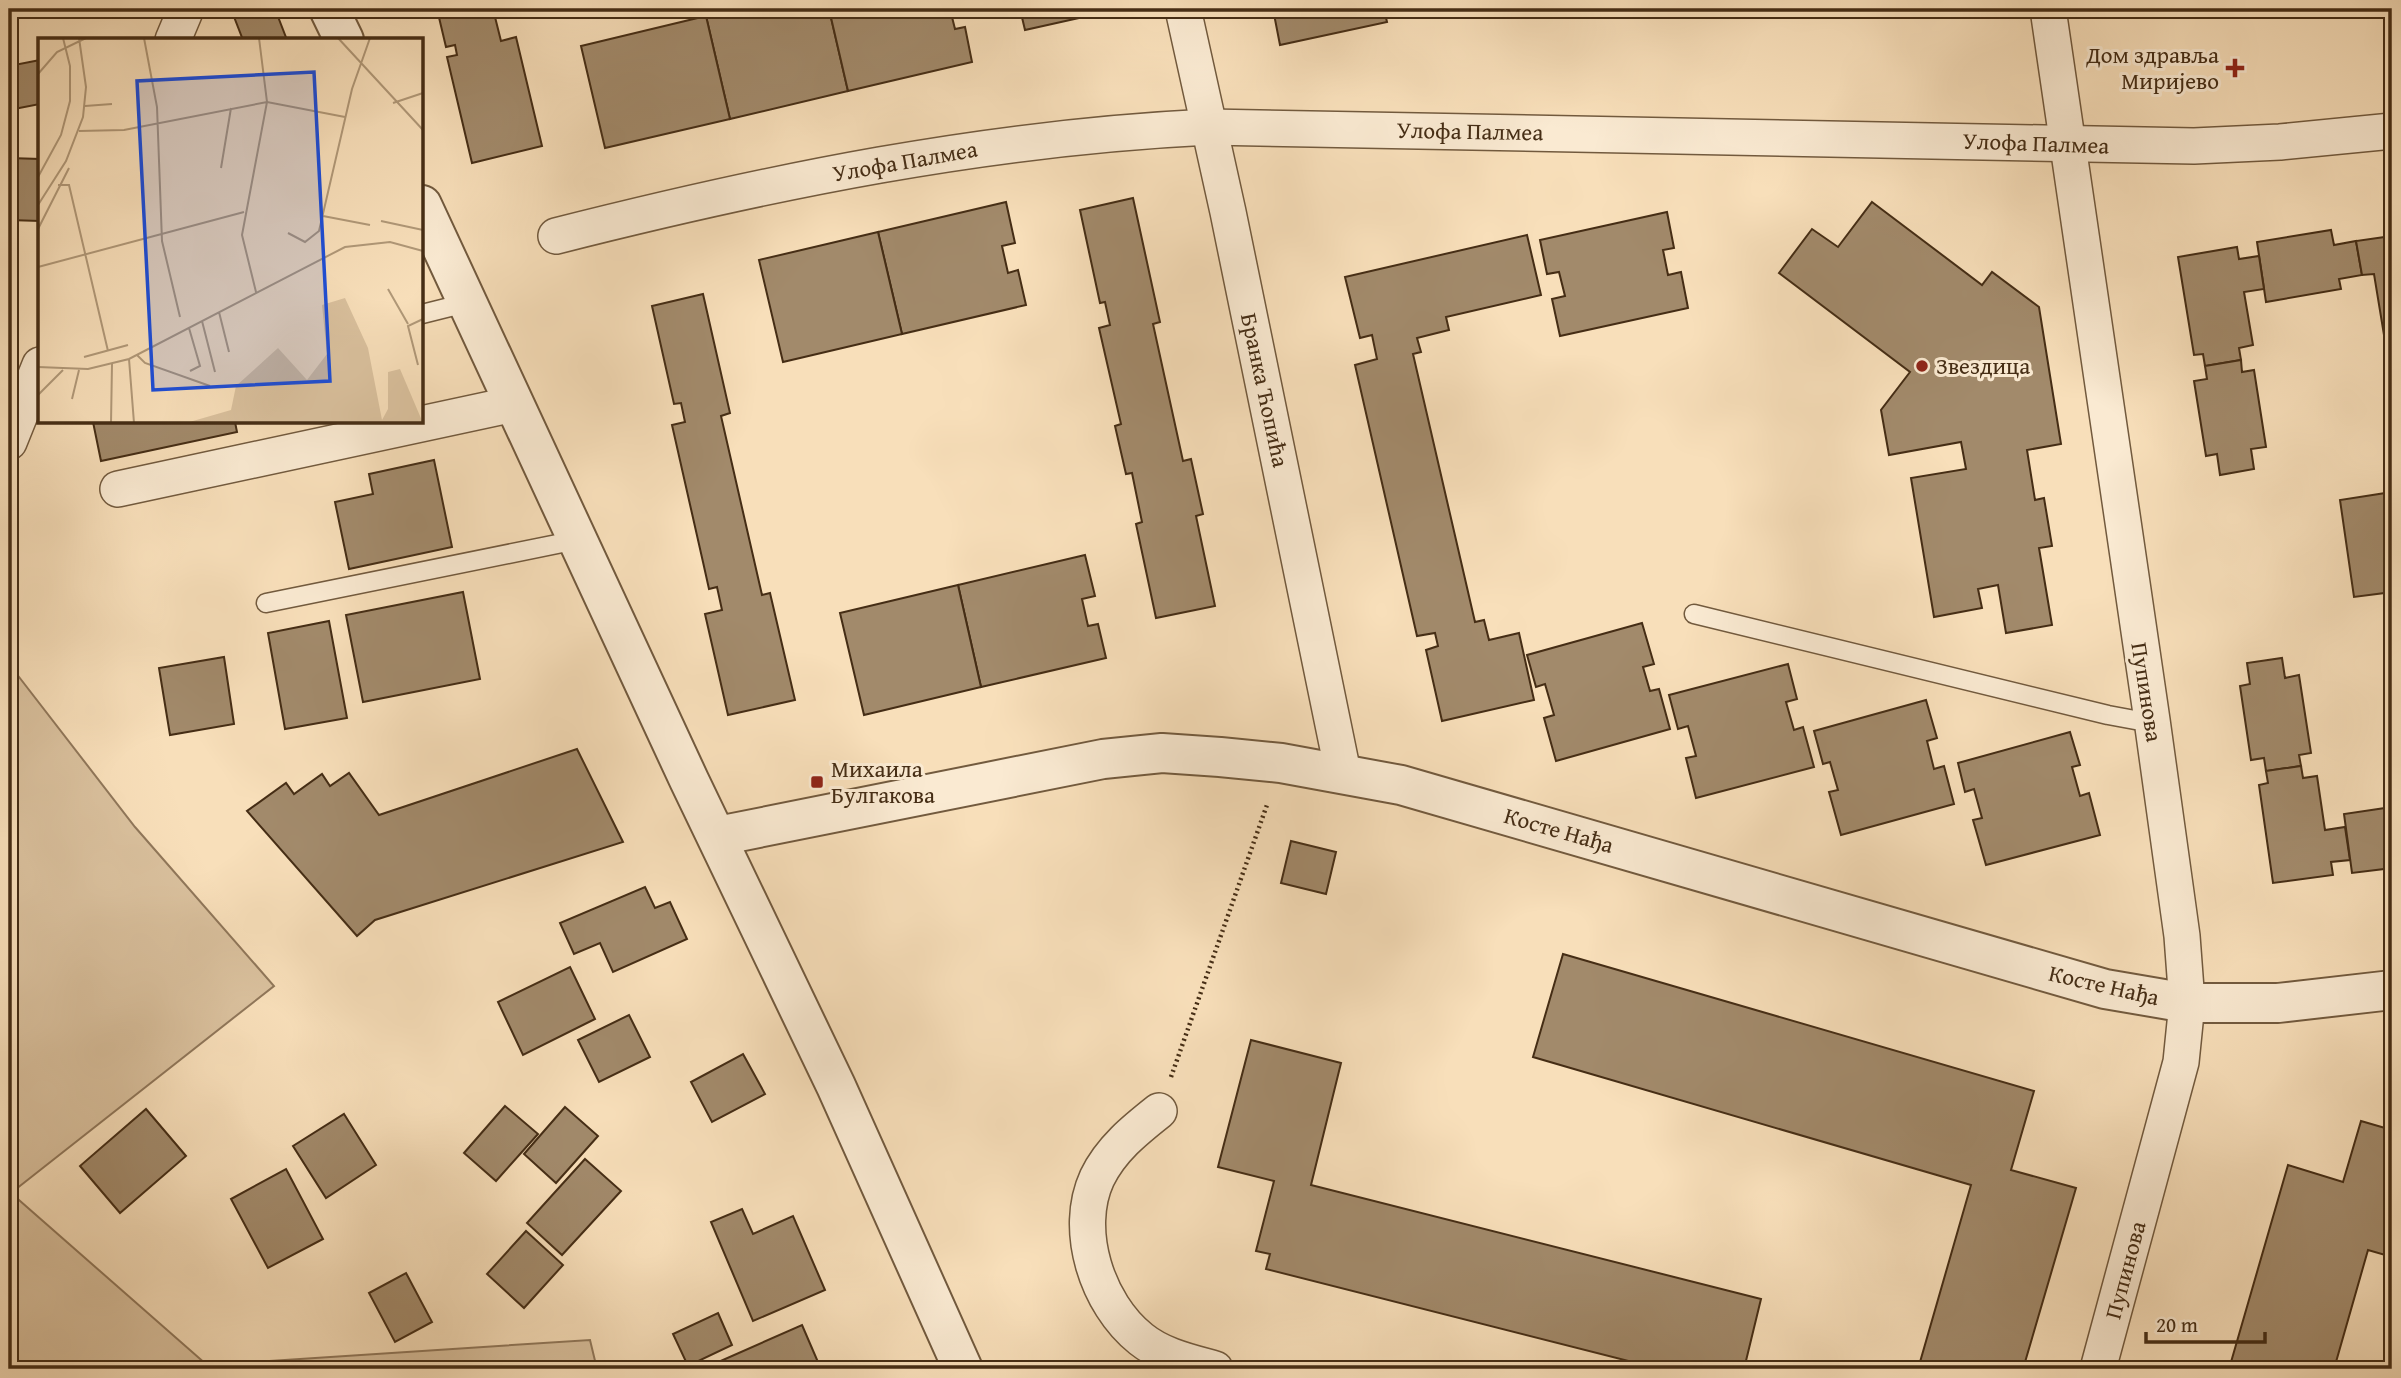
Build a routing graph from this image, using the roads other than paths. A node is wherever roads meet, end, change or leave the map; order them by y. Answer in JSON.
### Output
{"nodes":[{"id":1,"x":186,"y":9,"type":"edge"},
{"id":2,"x":329,"y":9,"type":"edge"},
{"id":3,"x":1183,"y":9,"type":"edge"},
{"id":4,"x":2048,"y":9,"type":"edge"},
{"id":5,"x":174,"y":38,"type":"edge"},
{"id":6,"x":343,"y":38,"type":"edge"},
{"id":7,"x":1209,"y":127,"type":"junction"},
{"id":8,"x":2392,"y":131,"type":"edge"},
{"id":9,"x":2069,"y":144,"type":"junction"},
{"id":10,"x":424,"y":209,"type":"edge"},
{"id":11,"x":556,"y":236,"type":"dead end"},
{"id":12,"x":466,"y":303,"type":"junction"},
{"id":13,"x":424,"y":314,"type":"edge"},
{"id":14,"x":38,"y":370,"type":"edge"},
{"id":15,"x":514,"y":404,"type":"junction"},
{"id":16,"x":424,"y":423,"type":"edge"},
{"id":17,"x":421,"y":424,"type":"edge"},
{"id":18,"x":9,"y":442,"type":"edge"},
{"id":19,"x":118,"y":489,"type":"dead end"},
{"id":20,"x":577,"y":540,"type":"junction"},
{"id":21,"x":267,"y":603,"type":"dead end"},
{"id":22,"x":1694,"y":614,"type":"dead end"},
{"id":23,"x":2152,"y":720,"type":"junction"},
{"id":24,"x":1343,"y":773,"type":"junction"},
{"id":25,"x":718,"y":836,"type":"junction"},
{"id":26,"x":2392,"y":990,"type":"edge"},
{"id":27,"x":2187,"y":1003,"type":"junction"},
{"id":28,"x":1159,"y":1111,"type":"road end"},
{"id":29,"x":963,"y":1369,"type":"edge"},
{"id":30,"x":1215,"y":1369,"type":"edge"},
{"id":31,"x":2098,"y":1369,"type":"edge"}],
"edges":[{"from":1,"to":5,"type":"street"},
{"from":2,"to":6,"type":"street"},
{"from":3,"to":7,"type":"street","name":"Бранка Ћопића"},
{"from":4,"to":9,"type":"street","name":"Пупинова"},
{"from":7,"to":9,"type":"street","name":"Улофа Палмеа"},
{"from":7,"to":11,"type":"street","name":"Улофа Палмеа"},
{"from":7,"to":24,"type":"street","name":"Бранка Ћопића"},
{"from":8,"to":9,"type":"street","name":"Улофа Палмеа"},
{"from":9,"to":23,"type":"street","name":"Пупинова"},
{"from":10,"to":12,"type":"street"},
{"from":12,"to":13,"type":"lane"},
{"from":12,"to":15,"type":"street"},
{"from":14,"to":18,"type":"street"},
{"from":15,"to":16,"type":"street"},
{"from":15,"to":20,"type":"street"},
{"from":17,"to":19,"type":"street"},
{"from":20,"to":21,"type":"lane"},
{"from":20,"to":25,"type":"street"},
{"from":22,"to":23,"type":"lane"},
{"from":23,"to":27,"type":"street","name":"Пупинова"},
{"from":24,"to":25,"type":"street","name":"Косте Нађа"},
{"from":24,"to":27,"type":"street","name":"Косте Нађа"},
{"from":25,"to":29,"type":"street"},
{"from":26,"to":27,"type":"street","name":"Косте Нађа"},
{"from":27,"to":31,"type":"street","name":"Пупинова"},
{"from":28,"to":30,"type":"street"}]}
